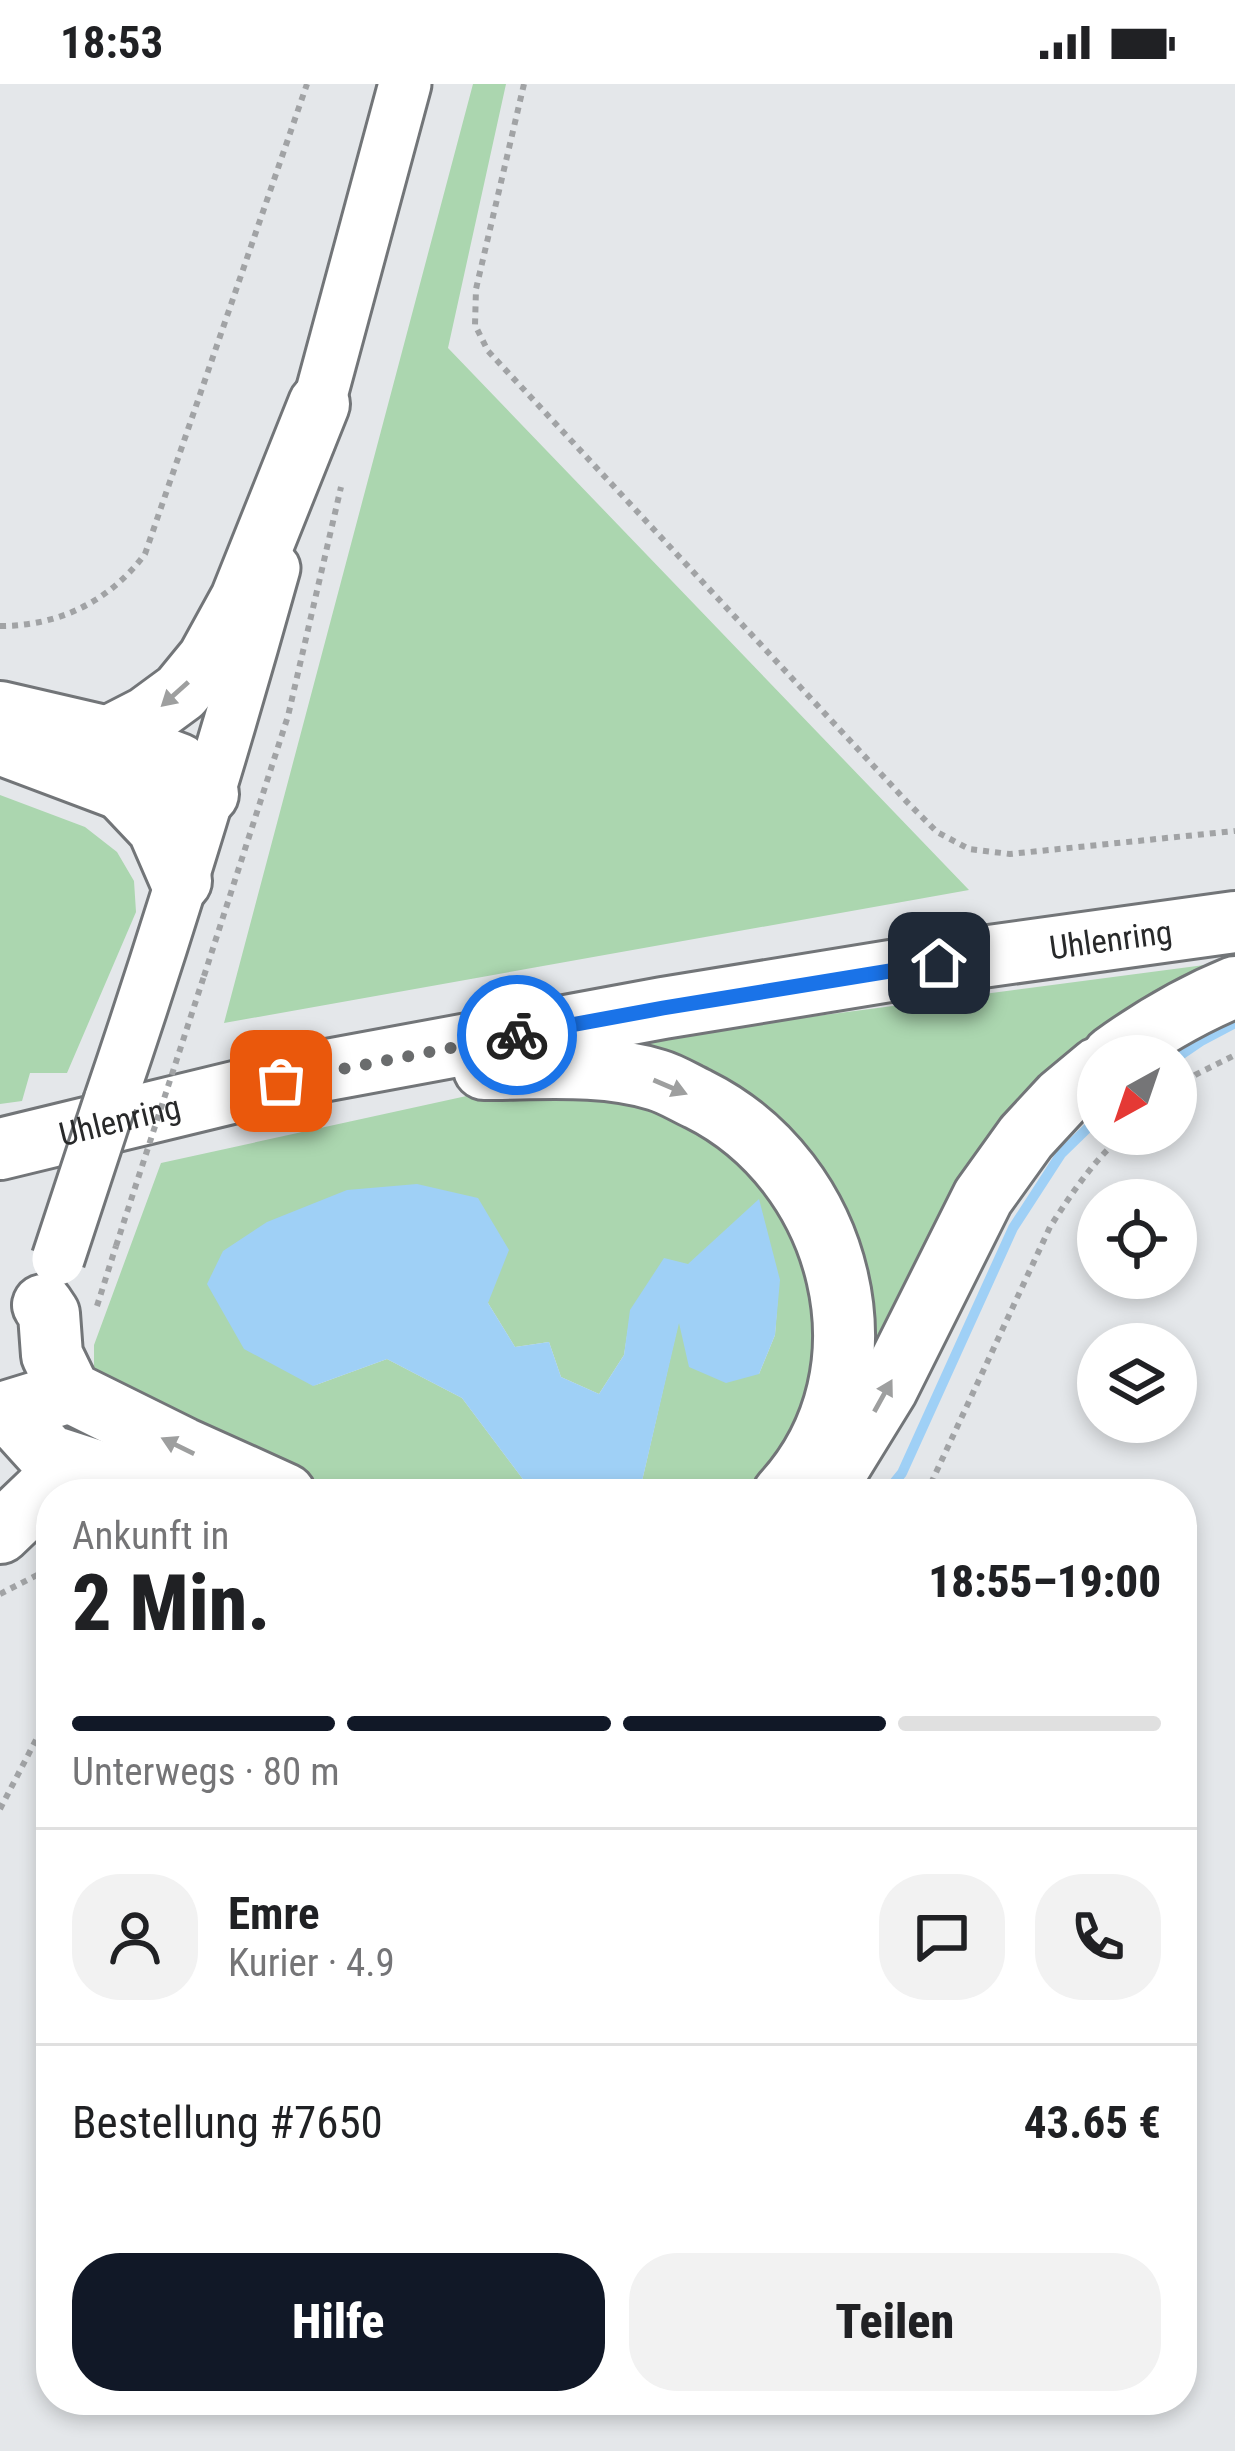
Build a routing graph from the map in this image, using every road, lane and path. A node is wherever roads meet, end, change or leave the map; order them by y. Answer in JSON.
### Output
{"nodes":[{"id":1,"x":308,"y":84,"type":"edge"},
{"id":2,"x":404,"y":84,"type":"edge"},
{"id":3,"x":524,"y":84,"type":"edge"},
{"id":4,"x":319,"y":404,"type":"junction"},
{"id":5,"x":346,"y":467,"type":"dead end"},
{"id":6,"x":0,"y":626,"type":"edge"},
{"id":7,"x":0,"y":712,"type":"edge"},
{"id":8,"x":0,"y":744,"type":"edge"},
{"id":9,"x":116,"y":765,"type":"junction"},
{"id":10,"x":208,"y":794,"type":"junction"},
{"id":11,"x":1235,"y":831,"type":"edge"},
{"id":12,"x":182,"y":881,"type":"junction"},
{"id":13,"x":1235,"y":922,"type":"edge"},
{"id":14,"x":1235,"y":987,"type":"edge"},
{"id":15,"x":1143,"y":1035,"type":"edge"},
{"id":16,"x":1235,"y":1055,"type":"edge"},
{"id":17,"x":322,"y":1071,"type":"junction"},
{"id":18,"x":1197,"y":1075,"type":"edge"},
{"id":19,"x":1077,"y":1086,"type":"edge"},
{"id":20,"x":0,"y":1150,"type":"edge"},
{"id":21,"x":1102,"y":1155,"type":"edge"},
{"id":22,"x":116,"y":1246,"type":"dead end"},
{"id":23,"x":51,"y":1282,"type":"junction"},
{"id":24,"x":70,"y":1392,"type":"junction"},
{"id":25,"x":4,"y":1421,"type":"edge"},
{"id":26,"x":113,"y":1476,"type":"junction"},
{"id":27,"x":96,"y":1479,"type":"edge"},
{"id":28,"x":125,"y":1479,"type":"edge"},
{"id":29,"x":252,"y":1479,"type":"edge"},
{"id":30,"x":796,"y":1479,"type":"edge"},
{"id":31,"x":830,"y":1479,"type":"edge"},
{"id":32,"x":933,"y":1479,"type":"edge"},
{"id":33,"x":36,"y":1499,"type":"edge"},
{"id":34,"x":0,"y":1533,"type":"edge"},
{"id":35,"x":36,"y":1576,"type":"edge"},
{"id":36,"x":0,"y":1594,"type":"edge"},
{"id":37,"x":36,"y":1740,"type":"edge"},
{"id":38,"x":0,"y":1809,"type":"edge"}],
"edges":[{"from":1,"to":6,"type":"path"},
{"from":2,"to":4,"type":"main road"},
{"from":3,"to":11,"type":"path"},
{"from":4,"to":9,"type":"highway","one_way":true},
{"from":4,"to":10,"type":"main road"},
{"from":5,"to":22,"type":"path","bridge":true},
{"from":7,"to":9,"type":"highway"},
{"from":8,"to":9,"type":"highway"},
{"from":9,"to":10,"type":"highway"},
{"from":9,"to":12,"type":"highway"},
{"from":10,"to":12,"type":"main road"},
{"from":12,"to":23,"type":"main road","bridge":true},
{"from":13,"to":17,"type":"highway","name":"Uhlenring"},
{"from":14,"to":15,"type":"highway"},
{"from":16,"to":18,"type":"path"},
{"from":17,"to":20,"type":"highway","name":"Uhlenring"},
{"from":17,"to":30,"type":"highway","one_way":true},
{"from":31,"to":19,"type":"highway","one_way":true},
{"from":21,"to":32,"type":"path"},
{"from":23,"to":24,"type":"highway"},
{"from":23,"to":25,"type":"main road"},
{"from":24,"to":25,"type":"highway"},
{"from":29,"to":24,"type":"highway","one_way":true},
{"from":25,"to":26,"type":"highway"},
{"from":26,"to":27,"type":"highway"},
{"from":26,"to":28,"type":"highway"},
{"from":33,"to":34,"type":"highway"},
{"from":35,"to":36,"type":"path"},
{"from":37,"to":38,"type":"path"}]}
